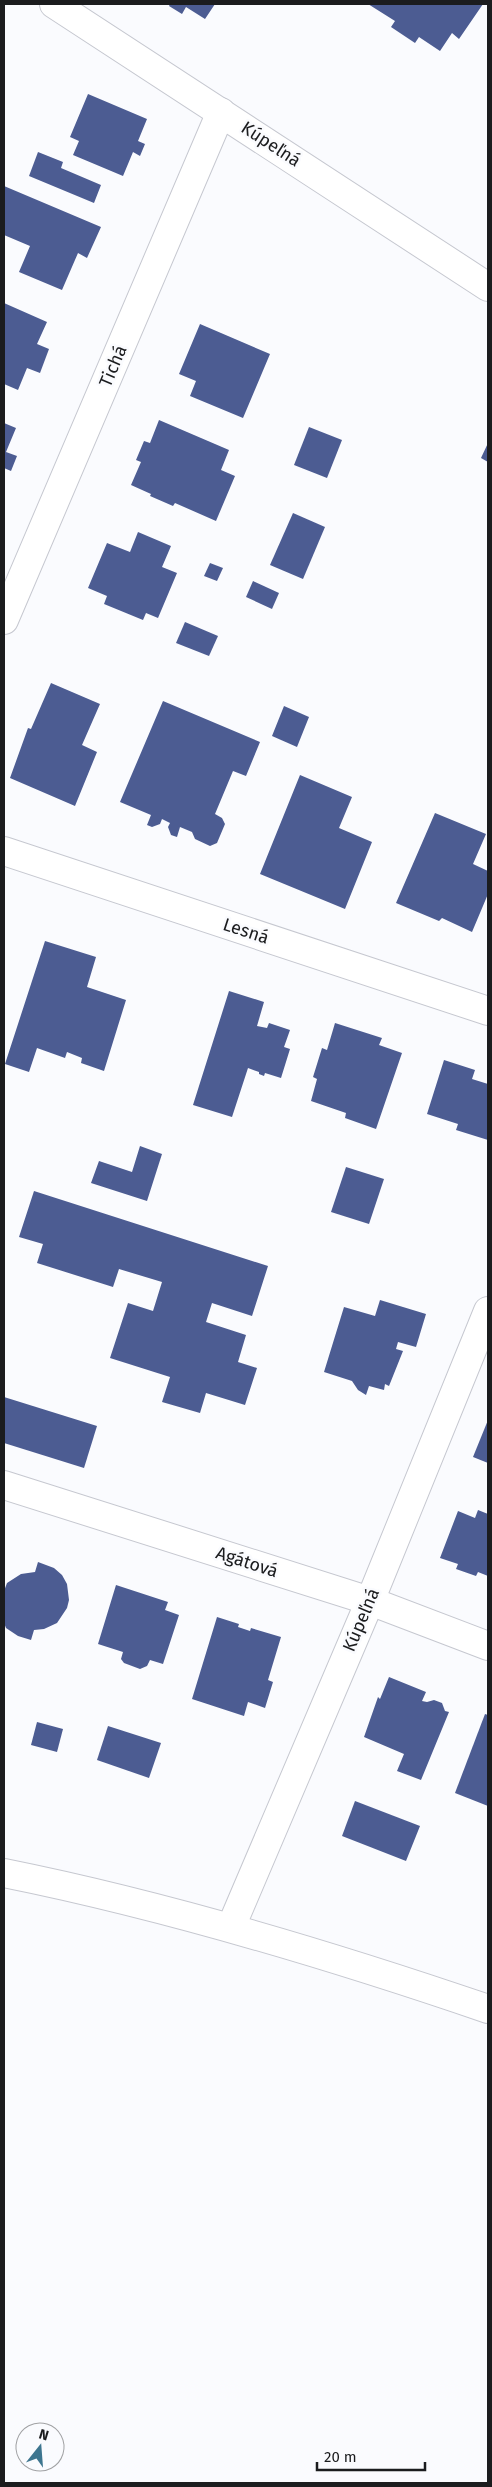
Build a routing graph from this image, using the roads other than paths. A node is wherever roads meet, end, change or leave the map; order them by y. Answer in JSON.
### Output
{"nodes":[{"id":1,"x":54,"y":4,"type":"edge"},
{"id":2,"x":221,"y":112,"type":"junction"},
{"id":3,"x":488,"y":286,"type":"edge"},
{"id":4,"x":4,"y":620,"type":"edge"},
{"id":5,"x":4,"y":851,"type":"edge"},
{"id":6,"x":488,"y":1012,"type":"edge"},
{"id":7,"x":488,"y":1311,"type":"edge"},
{"id":8,"x":4,"y":1485,"type":"edge"},
{"id":9,"x":370,"y":1601,"type":"junction"},
{"id":10,"x":488,"y":1646,"type":"edge"},
{"id":11,"x":4,"y":1873,"type":"edge"},
{"id":12,"x":230,"y":1927,"type":"junction"},
{"id":13,"x":488,"y":2009,"type":"edge"}],
"edges":[{"from":1,"to":2,"type":"street","name":"Kúpeľná"},
{"from":2,"to":3,"type":"street","name":"Kúpeľná"},
{"from":2,"to":4,"type":"street","name":"Tichá"},
{"from":5,"to":6,"type":"street","name":"Lesná"},
{"from":7,"to":9,"type":"street","name":"Kúpeľná"},
{"from":8,"to":9,"type":"street","name":"Agátová"},
{"from":9,"to":10,"type":"street","name":"Agátová"},
{"from":9,"to":12,"type":"street","name":"Kúpeľná"},
{"from":11,"to":12,"type":"street"},
{"from":12,"to":13,"type":"street"}]}
